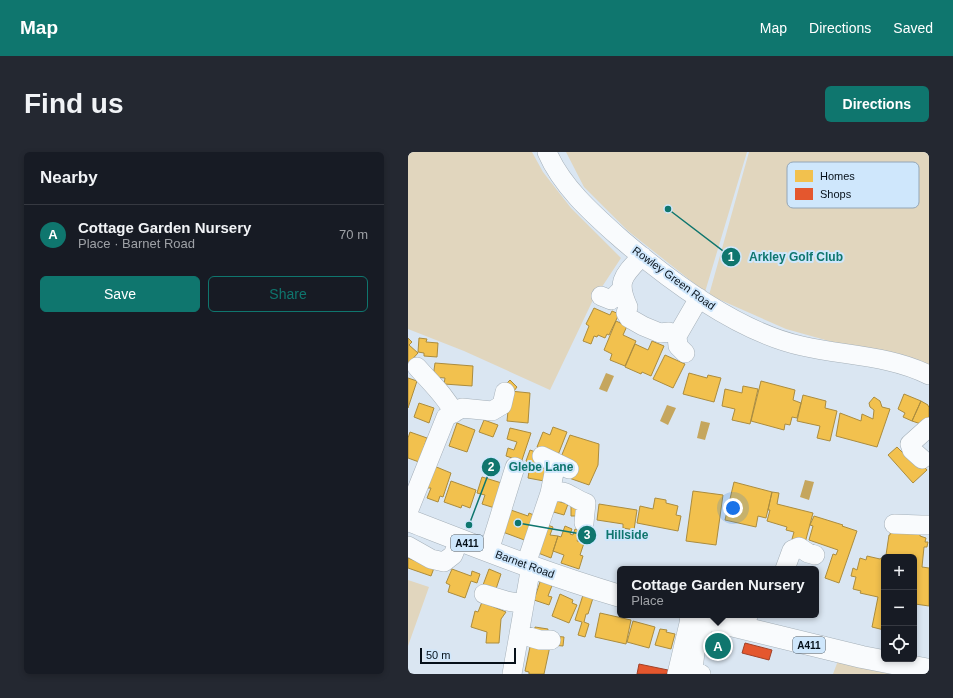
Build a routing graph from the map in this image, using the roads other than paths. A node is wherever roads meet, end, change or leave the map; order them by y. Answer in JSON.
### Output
{"nodes":[{"id":1,"x":547,"y":152,"type":"edge"},
{"id":2,"x":642,"y":256,"type":"junction"},
{"id":3,"x":622,"y":289,"type":"junction"},
{"id":4,"x":601,"y":296,"type":"dead end"},
{"id":5,"x":699,"y":298,"type":"junction"},
{"id":6,"x":677,"y":336,"type":"junction"},
{"id":7,"x":685,"y":353,"type":"dead end"},
{"id":8,"x":416,"y":367,"type":"dead end"},
{"id":9,"x":929,"y":375,"type":"edge"},
{"id":10,"x":505,"y":392,"type":"dead end"},
{"id":11,"x":454,"y":413,"type":"junction"},
{"id":12,"x":929,"y":427,"type":"edge"},
{"id":13,"x":922,"y":459,"type":"dead end"},
{"id":14,"x":556,"y":463,"type":"dead end"},
{"id":15,"x":515,"y":467,"type":"dead end"},
{"id":16,"x":550,"y":493,"type":"junction"},
{"id":17,"x":408,"y":512,"type":"edge"},
{"id":18,"x":408,"y":520,"type":"edge"},
{"id":19,"x":584,"y":523,"type":"dead end"},
{"id":20,"x":894,"y":524,"type":"dead end"},
{"id":21,"x":929,"y":525,"type":"edge"},
{"id":22,"x":459,"y":540,"type":"junction"},
{"id":23,"x":408,"y":546,"type":"edge"},
{"id":24,"x":489,"y":551,"type":"junction"},
{"id":25,"x":815,"y":555,"type":"dead end"},
{"id":26,"x":528,"y":565,"type":"junction"},
{"id":27,"x":786,"y":566,"type":"edge"},
{"id":28,"x":484,"y":594,"type":"dead end"},
{"id":29,"x":617,"y":595,"type":"edge"},
{"id":30,"x":524,"y":604,"type":"junction"},
{"id":31,"x":694,"y":618,"type":"edge"},
{"id":32,"x":695,"y":618,"type":"edge"},
{"id":33,"x":712,"y":618,"type":"edge"},
{"id":34,"x":746,"y":622,"type":"edge"},
{"id":35,"x":519,"y":634,"type":"junction"},
{"id":36,"x":551,"y":640,"type":"dead end"},
{"id":37,"x":929,"y":670,"type":"edge"},
{"id":38,"x":512,"y":674,"type":"edge"},
{"id":39,"x":677,"y":674,"type":"edge"},
{"id":40,"x":701,"y":674,"type":"edge"}],
"edges":[{"from":1,"to":2,"type":"street","name":"Rowley Green Road"},
{"from":2,"to":3,"type":"street"},
{"from":2,"to":5,"type":"street","name":"Rowley Green Road"},
{"from":3,"to":4,"type":"street"},
{"from":3,"to":6,"type":"street"},
{"from":5,"to":6,"type":"street"},
{"from":5,"to":9,"type":"street","name":"Rowley Green Road"},
{"from":6,"to":7,"type":"street"},
{"from":8,"to":11,"type":"street"},
{"from":10,"to":11,"type":"street"},
{"from":11,"to":17,"type":"street"},
{"from":12,"to":13,"type":"street"},
{"from":14,"to":16,"type":"street"},
{"from":15,"to":24,"type":"street"},
{"from":16,"to":19,"type":"street"},
{"from":16,"to":26,"type":"street"},
{"from":18,"to":22,"type":"main road","name":"Barnet Road","number":"A411"},
{"from":20,"to":21,"type":"street"},
{"from":22,"to":23,"type":"street"},
{"from":22,"to":24,"type":"main road","name":"Barnet Road","number":"A411"},
{"from":24,"to":26,"type":"main road","name":"Barnet Road","number":"A411"},
{"from":25,"to":27,"type":"street"},
{"from":26,"to":29,"type":"main road","name":"Barnet Road","number":"A411"},
{"from":26,"to":30,"type":"street"},
{"from":28,"to":30,"type":"street"},
{"from":30,"to":35,"type":"street"},
{"from":31,"to":39,"type":"street"},
{"from":32,"to":40,"type":"street"},
{"from":33,"to":34,"type":"main road","number":"A411"},
{"from":34,"to":37,"type":"main road","number":"A411"},
{"from":35,"to":36,"type":"street"},
{"from":35,"to":38,"type":"street"}]}
